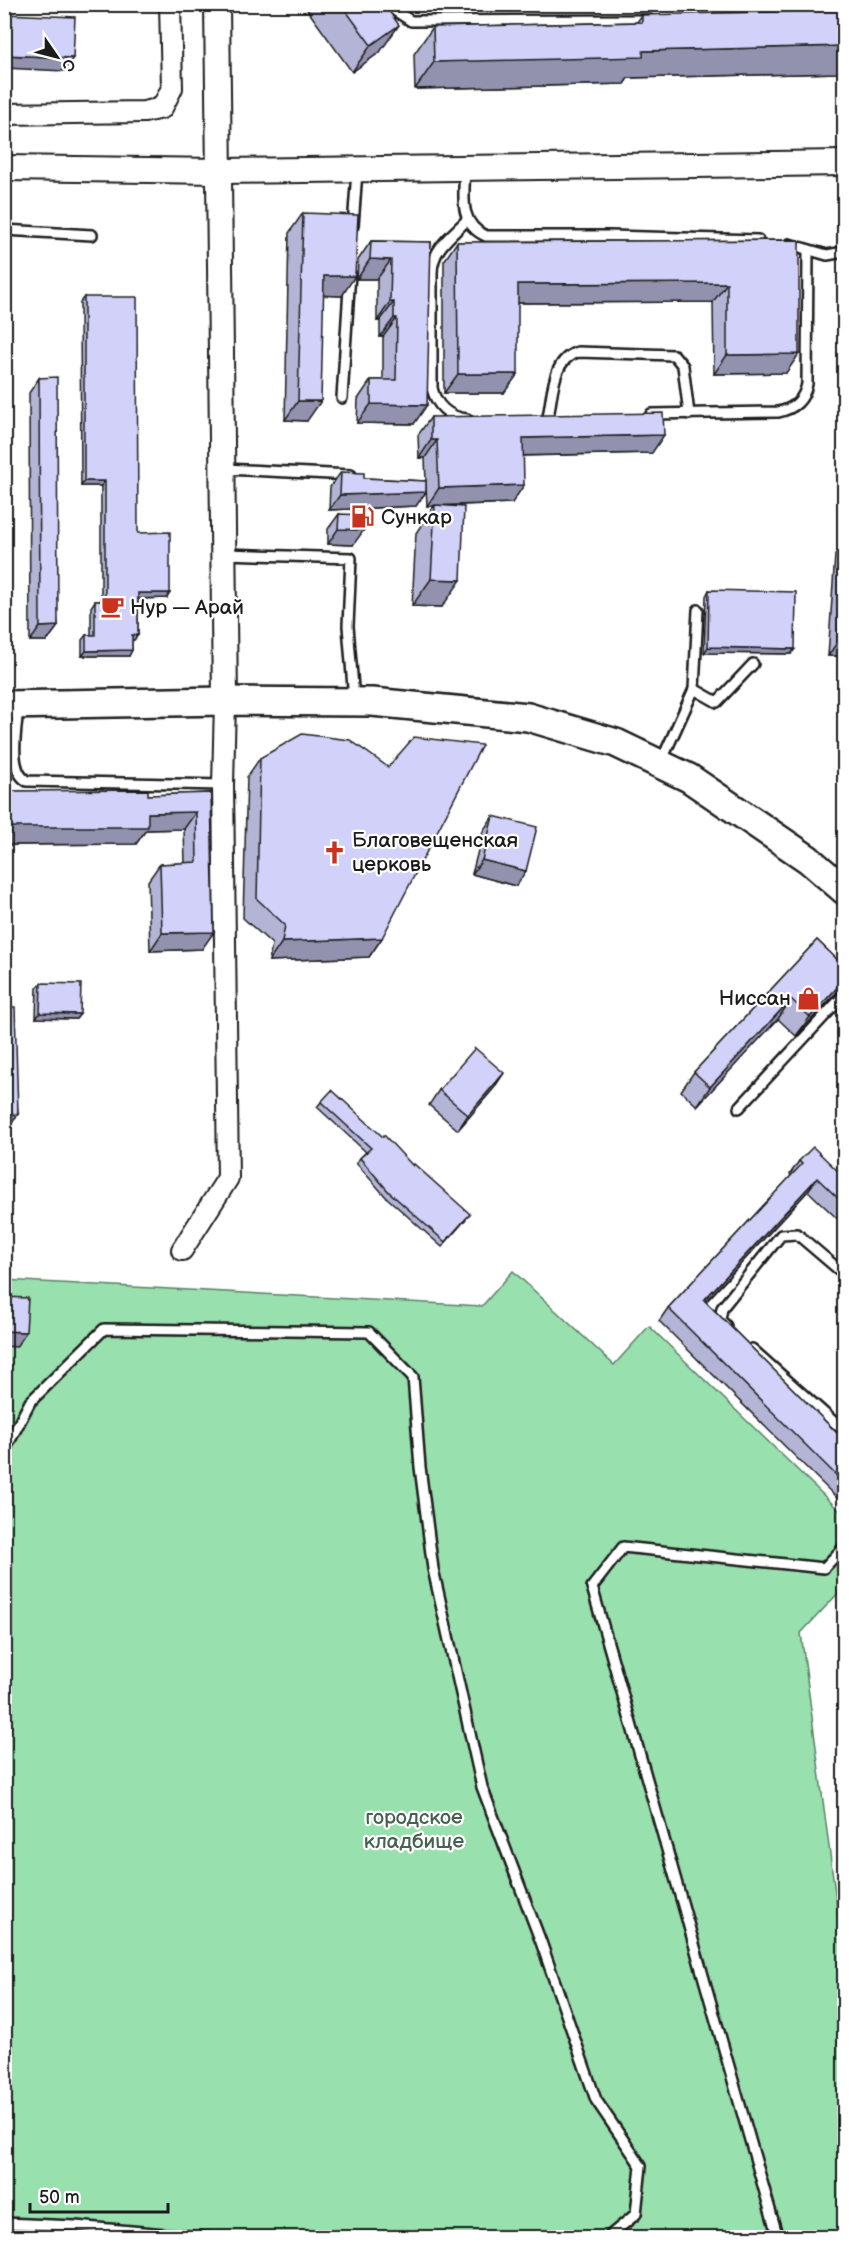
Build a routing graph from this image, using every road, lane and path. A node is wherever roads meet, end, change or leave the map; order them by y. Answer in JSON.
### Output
{"nodes":[{"id":1,"x":170,"y":4,"type":"edge"},
{"id":2,"x":217,"y":4,"type":"edge"},
{"id":3,"x":385,"y":4,"type":"edge"},
{"id":4,"x":657,"y":20,"type":"edge"},
{"id":5,"x":4,"y":114,"type":"edge"},
{"id":6,"x":844,"y":163,"type":"edge"},
{"id":7,"x":465,"y":167,"type":"junction"},
{"id":8,"x":4,"y":168,"type":"edge"},
{"id":9,"x":357,"y":168,"type":"junction"},
{"id":10,"x":219,"y":171,"type":"junction"},
{"id":11,"x":467,"y":220,"type":"junction"},
{"id":12,"x":4,"y":230,"type":"edge"},
{"id":13,"x":92,"y":234,"type":"dead end"},
{"id":14,"x":353,"y":237,"type":"edge"},
{"id":15,"x":765,"y":240,"type":"edge"},
{"id":16,"x":776,"y":241,"type":"edge"},
{"id":17,"x":808,"y":250,"type":"junction"},
{"id":18,"x":844,"y":252,"type":"edge"},
{"id":19,"x":351,"y":260,"type":"edge"},
{"id":20,"x":342,"y":398,"type":"dead end"},
{"id":21,"x":689,"y":414,"type":"junction"},
{"id":22,"x":642,"y":415,"type":"edge"},
{"id":23,"x":538,"y":417,"type":"edge"},
{"id":24,"x":548,"y":417,"type":"junction"},
{"id":25,"x":560,"y":417,"type":"edge"},
{"id":26,"x":474,"y":418,"type":"edge"},
{"id":27,"x":222,"y":469,"type":"junction"},
{"id":28,"x":356,"y":475,"type":"edge"},
{"id":29,"x":223,"y":554,"type":"junction"},
{"id":30,"x":698,"y":610,"type":"dead end"},
{"id":31,"x":753,"y":664,"type":"dead end"},
{"id":32,"x":693,"y":689,"type":"junction"},
{"id":33,"x":225,"y":701,"type":"junction"},
{"id":34,"x":355,"y":702,"type":"junction"},
{"id":35,"x":12,"y":705,"type":"edge"},
{"id":36,"x":660,"y":764,"type":"junction"},
{"id":37,"x":223,"y":785,"type":"junction"},
{"id":38,"x":844,"y":890,"type":"edge"},
{"id":39,"x":844,"y":995,"type":"edge"},
{"id":40,"x":739,"y":1108,"type":"dead end"},
{"id":41,"x":182,"y":1250,"type":"dead end"},
{"id":42,"x":844,"y":1274,"type":"edge"},
{"id":43,"x":738,"y":1336,"type":"edge"},
{"id":44,"x":747,"y":1344,"type":"edge"},
{"id":45,"x":844,"y":1431,"type":"edge"},
{"id":46,"x":4,"y":1452,"type":"edge"},
{"id":47,"x":844,"y":1547,"type":"edge"},
{"id":48,"x":4,"y":2223,"type":"edge"},
{"id":49,"x":210,"y":2238,"type":"edge"},
{"id":50,"x":607,"y":2238,"type":"edge"},
{"id":51,"x":778,"y":2238,"type":"edge"}],
"edges":[{"from":1,"to":5,"type":"street"},
{"from":2,"to":10,"type":"street"},
{"from":3,"to":4,"type":"lane"},
{"from":6,"to":7,"type":"street"},
{"from":7,"to":9,"type":"street"},
{"from":7,"to":11,"type":"lane"},
{"from":8,"to":10,"type":"street"},
{"from":9,"to":10,"type":"street"},
{"from":9,"to":14,"type":"lane"},
{"from":10,"to":27,"type":"street"},
{"from":11,"to":15,"type":"lane"},
{"from":11,"to":26,"type":"lane"},
{"from":12,"to":13,"type":"lane"},
{"from":16,"to":17,"type":"lane"},
{"from":17,"to":18,"type":"lane"},
{"from":17,"to":21,"type":"lane"},
{"from":19,"to":20,"type":"lane"},
{"from":21,"to":22,"type":"lane"},
{"from":21,"to":24,"type":"lane"},
{"from":23,"to":24,"type":"lane"},
{"from":24,"to":25,"type":"lane"},
{"from":27,"to":28,"type":"lane"},
{"from":27,"to":29,"type":"street"},
{"from":29,"to":33,"type":"street"},
{"from":29,"to":34,"type":"lane"},
{"from":30,"to":32,"type":"lane"},
{"from":31,"to":32,"type":"lane"},
{"from":32,"to":36,"type":"lane"},
{"from":33,"to":34,"type":"main road"},
{"from":33,"to":35,"type":"main road"},
{"from":33,"to":37,"type":"street"},
{"from":34,"to":36,"type":"main road"},
{"from":35,"to":37,"type":"lane"},
{"from":36,"to":38,"type":"main road"},
{"from":37,"to":41,"type":"street"},
{"from":39,"to":40,"type":"lane"},
{"from":42,"to":43,"type":"lane"},
{"from":44,"to":45,"type":"lane"},
{"from":46,"to":50,"type":"lane"},
{"from":47,"to":51,"type":"lane"},
{"from":48,"to":49,"type":"lane"}]}
